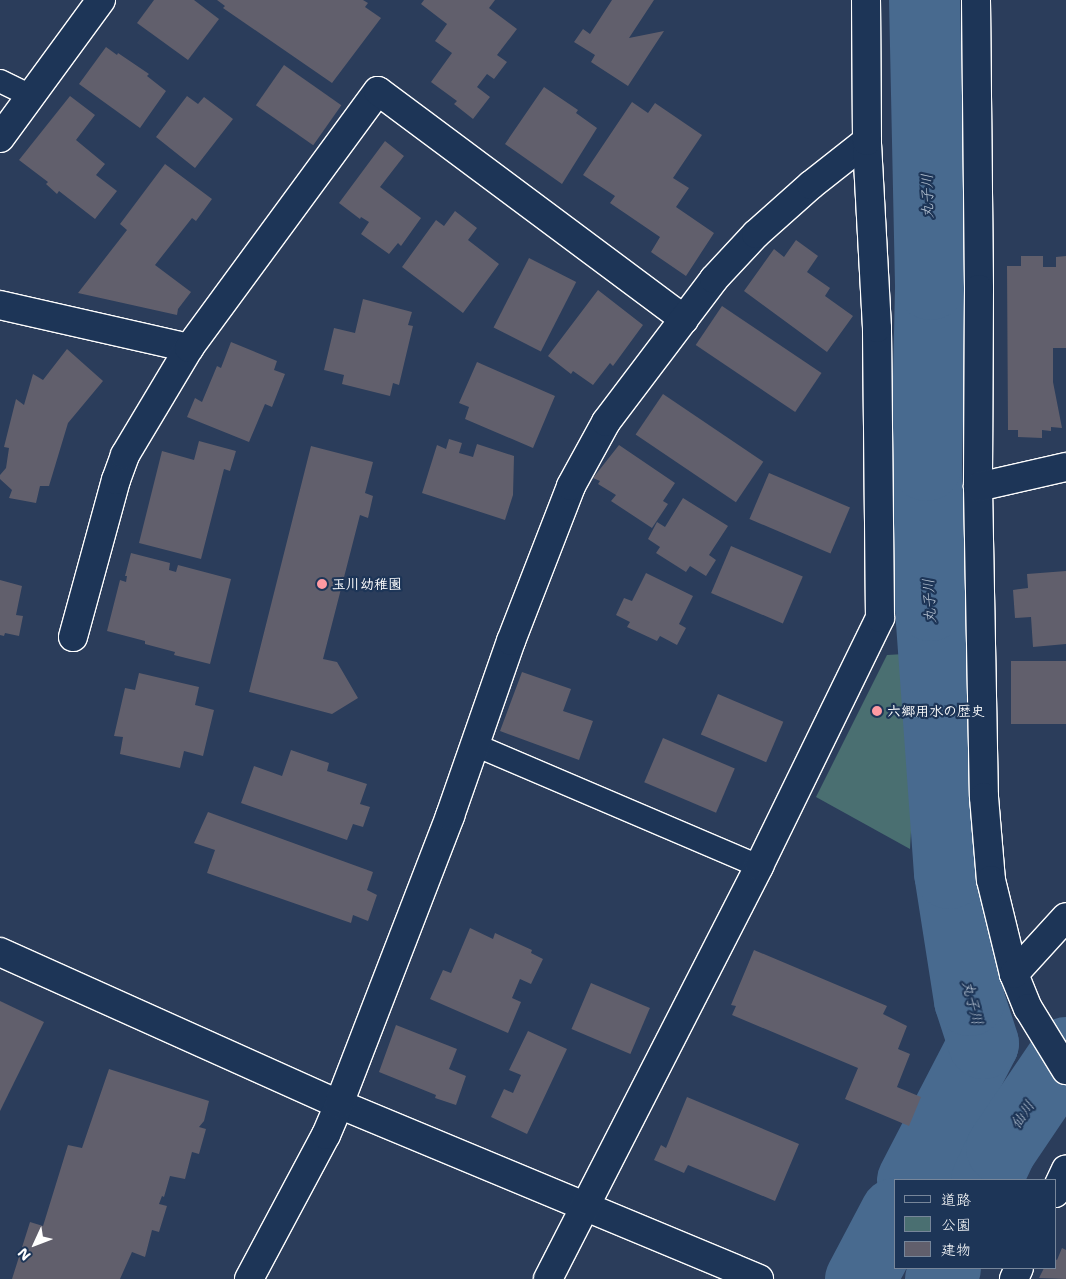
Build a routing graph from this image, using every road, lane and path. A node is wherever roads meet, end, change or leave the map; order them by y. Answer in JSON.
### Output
{"nodes":[{"id":1,"x":101,"y":0,"type":"edge"},
{"id":2,"x":866,"y":0,"type":"edge"},
{"id":3,"x":976,"y":0,"type":"edge"},
{"id":4,"x":0,"y":81,"type":"edge"},
{"id":5,"x":31,"y":96,"type":"junction"},
{"id":6,"x":0,"y":138,"type":"edge"},
{"id":7,"x":867,"y":141,"type":"junction"},
{"id":8,"x":0,"y":305,"type":"edge"},
{"id":9,"x":684,"y":319,"type":"junction"},
{"id":10,"x":189,"y":348,"type":"junction"},
{"id":11,"x":1066,"y":467,"type":"edge"},
{"id":12,"x":978,"y":487,"type":"junction"},
{"id":13,"x":73,"y":637,"type":"dead end"},
{"id":14,"x":475,"y":745,"type":"junction"},
{"id":15,"x":759,"y":866,"type":"junction"},
{"id":16,"x":1066,"y":917,"type":"edge"},
{"id":17,"x":0,"y":952,"type":"edge"},
{"id":18,"x":1014,"y":974,"type":"junction"},
{"id":19,"x":1066,"y":1070,"type":"edge"},
{"id":20,"x":339,"y":1104,"type":"junction"},
{"id":21,"x":1066,"y":1169,"type":"edge"},
{"id":22,"x":1056,"y":1191,"type":"edge"},
{"id":23,"x":584,"y":1206,"type":"junction"},
{"id":24,"x":250,"y":1279,"type":"edge"},
{"id":25,"x":548,"y":1279,"type":"edge"},
{"id":26,"x":759,"y":1279,"type":"edge"}],
"edges":[{"from":1,"to":5,"type":"street"},
{"from":2,"to":7,"type":"street"},
{"from":3,"to":12,"type":"street"},
{"from":4,"to":5,"type":"lane"},
{"from":5,"to":6,"type":"street"},
{"from":7,"to":9,"type":"street"},
{"from":7,"to":15,"type":"street"},
{"from":8,"to":10,"type":"street"},
{"from":9,"to":10,"type":"street"},
{"from":9,"to":14,"type":"street"},
{"from":10,"to":13,"type":"street"},
{"from":11,"to":12,"type":"street"},
{"from":12,"to":18,"type":"street"},
{"from":14,"to":15,"type":"lane"},
{"from":14,"to":20,"type":"street"},
{"from":15,"to":23,"type":"street"},
{"from":16,"to":18,"type":"street"},
{"from":17,"to":20,"type":"street"},
{"from":18,"to":19,"type":"street"},
{"from":20,"to":23,"type":"street"},
{"from":20,"to":24,"type":"street"},
{"from":21,"to":22,"type":"street"},
{"from":23,"to":25,"type":"street"},
{"from":23,"to":26,"type":"street"}]}
